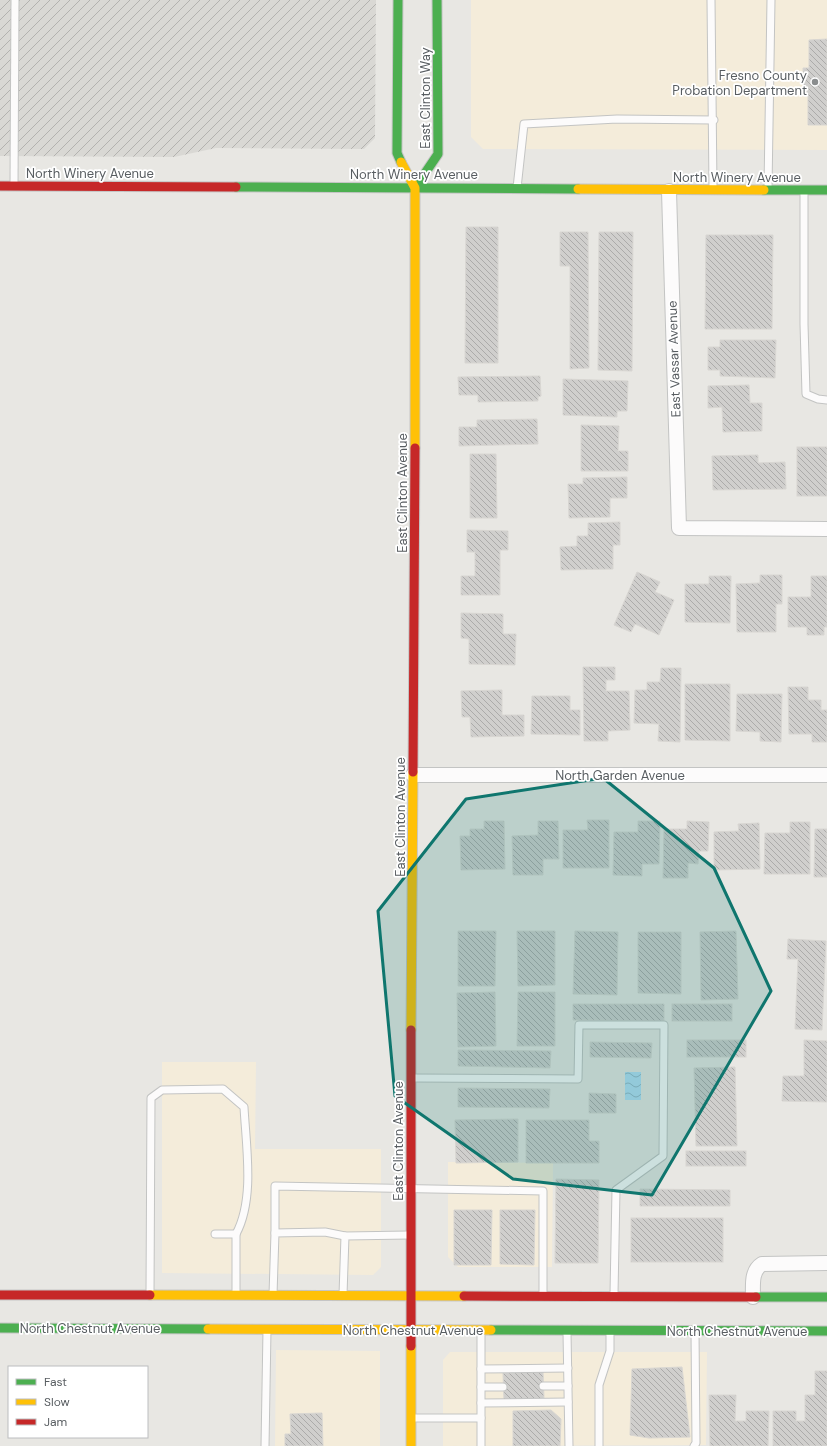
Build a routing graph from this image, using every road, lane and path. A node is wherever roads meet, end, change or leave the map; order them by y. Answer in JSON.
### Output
{"nodes":[{"id":1,"x":15,"y":0,"type":"edge"},
{"id":2,"x":398,"y":0,"type":"edge"},
{"id":3,"x":437,"y":0,"type":"edge"},
{"id":4,"x":711,"y":0,"type":"edge"},
{"id":5,"x":771,"y":0,"type":"edge"},
{"id":6,"x":714,"y":120,"type":"junction"},
{"id":7,"x":0,"y":186,"type":"edge"},
{"id":8,"x":14,"y":186,"type":"junction"},
{"id":9,"x":415,"y":188,"type":"junction"},
{"id":10,"x":517,"y":188,"type":"junction"},
{"id":11,"x":669,"y":190,"type":"junction"},
{"id":12,"x":713,"y":190,"type":"junction"},
{"id":13,"x":768,"y":190,"type":"junction"},
{"id":14,"x":804,"y":190,"type":"junction"},
{"id":15,"x":827,"y":190,"type":"edge"},
{"id":16,"x":827,"y":400,"type":"edge"},
{"id":17,"x":827,"y":529,"type":"edge"},
{"id":18,"x":827,"y":775,"type":"edge"},
{"id":19,"x":413,"y":776,"type":"junction"},
{"id":20,"x":412,"y":1078,"type":"junction"},
{"id":21,"x":412,"y":1189,"type":"junction"},
{"id":22,"x":275,"y":1233,"type":"junction"},
{"id":23,"x":215,"y":1234,"type":"dead end"},
{"id":24,"x":236,"y":1234,"type":"junction"},
{"id":25,"x":345,"y":1236,"type":"junction"},
{"id":26,"x":412,"y":1236,"type":"junction"},
{"id":27,"x":827,"y":1263,"type":"edge"},
{"id":28,"x":0,"y":1295,"type":"edge"},
{"id":29,"x":150,"y":1295,"type":"junction"},
{"id":30,"x":236,"y":1295,"type":"junction"},
{"id":31,"x":273,"y":1295,"type":"junction"},
{"id":32,"x":342,"y":1296,"type":"junction"},
{"id":33,"x":412,"y":1296,"type":"junction"},
{"id":34,"x":543,"y":1297,"type":"junction"},
{"id":35,"x":614,"y":1297,"type":"junction"},
{"id":36,"x":753,"y":1297,"type":"junction"},
{"id":37,"x":827,"y":1297,"type":"edge"},
{"id":38,"x":0,"y":1328,"type":"edge"},
{"id":39,"x":267,"y":1330,"type":"junction"},
{"id":40,"x":412,"y":1330,"type":"junction"},
{"id":41,"x":481,"y":1330,"type":"junction"},
{"id":42,"x":567,"y":1330,"type":"junction"},
{"id":43,"x":610,"y":1330,"type":"junction"},
{"id":44,"x":695,"y":1331,"type":"junction"},
{"id":45,"x":827,"y":1331,"type":"edge"},
{"id":46,"x":481,"y":1368,"type":"junction"},
{"id":47,"x":568,"y":1368,"type":"junction"},
{"id":48,"x":543,"y":1386,"type":"dead end"},
{"id":49,"x":568,"y":1386,"type":"junction"},
{"id":50,"x":481,"y":1387,"type":"junction"},
{"id":51,"x":503,"y":1387,"type":"dead end"},
{"id":52,"x":568,"y":1402,"type":"junction"},
{"id":53,"x":481,"y":1403,"type":"junction"},
{"id":54,"x":412,"y":1418,"type":"junction"},
{"id":55,"x":481,"y":1418,"type":"junction"},
{"id":56,"x":265,"y":1446,"type":"edge"},
{"id":57,"x":412,"y":1446,"type":"edge"},
{"id":58,"x":481,"y":1446,"type":"edge"},
{"id":59,"x":569,"y":1446,"type":"edge"},
{"id":60,"x":599,"y":1446,"type":"edge"},
{"id":61,"x":694,"y":1446,"type":"edge"}],
"edges":[{"from":1,"to":8,"type":"lane"},
{"from":2,"to":9,"type":"main road","name":"East Clinton Way"},
{"from":3,"to":9,"type":"main road","name":"East Clinton Way"},
{"from":4,"to":6,"type":"lane"},
{"from":5,"to":13,"type":"lane"},
{"from":6,"to":10,"type":"lane"},
{"from":6,"to":12,"type":"lane"},
{"from":7,"to":8,"type":"main road","name":"North Winery Avenue"},
{"from":8,"to":9,"type":"main road","name":"North Winery Avenue"},
{"from":9,"to":10,"type":"main road","name":"North Winery Avenue"},
{"from":9,"to":19,"type":"main road","name":"East Clinton Avenue"},
{"from":10,"to":11,"type":"main road","name":"North Winery Avenue"},
{"from":11,"to":12,"type":"main road","name":"North Winery Avenue"},
{"from":11,"to":17,"type":"street","name":"East Vassar Avenue"},
{"from":12,"to":13,"type":"main road","name":"North Winery Avenue"},
{"from":13,"to":14,"type":"main road","name":"North Winery Avenue"},
{"from":14,"to":15,"type":"main road","name":"North Winery Avenue"},
{"from":14,"to":16,"type":"lane"},
{"from":18,"to":19,"type":"street","name":"North Garden Avenue"},
{"from":19,"to":20,"type":"main road","name":"East Clinton Avenue"},
{"from":20,"to":21,"type":"main road","name":"East Clinton Avenue"},
{"from":20,"to":35,"type":"lane"},
{"from":21,"to":22,"type":"lane"},
{"from":21,"to":26,"type":"main road","name":"East Clinton Avenue"},
{"from":21,"to":34,"type":"lane"},
{"from":22,"to":25,"type":"lane"},
{"from":22,"to":31,"type":"lane"},
{"from":23,"to":24,"type":"lane"},
{"from":24,"to":29,"type":"lane"},
{"from":24,"to":30,"type":"lane"},
{"from":25,"to":26,"type":"lane"},
{"from":25,"to":32,"type":"lane"},
{"from":26,"to":33,"type":"main road","name":"East Clinton Avenue"},
{"from":27,"to":36,"type":"street"},
{"from":28,"to":29,"type":"main road"},
{"from":29,"to":30,"type":"main road"},
{"from":30,"to":31,"type":"main road"},
{"from":31,"to":32,"type":"main road"},
{"from":32,"to":33,"type":"main road"},
{"from":33,"to":34,"type":"main road"},
{"from":33,"to":40,"type":"main road","name":"East Clinton Avenue"},
{"from":34,"to":35,"type":"main road"},
{"from":35,"to":36,"type":"main road"},
{"from":36,"to":37,"type":"main road"},
{"from":38,"to":39,"type":"main road","name":"North Chestnut Avenue"},
{"from":39,"to":40,"type":"main road","name":"North Chestnut Avenue"},
{"from":39,"to":56,"type":"lane"},
{"from":40,"to":41,"type":"main road","name":"North Chestnut Avenue"},
{"from":40,"to":54,"type":"main road","name":"East Clinton Avenue"},
{"from":41,"to":42,"type":"main road","name":"North Chestnut Avenue"},
{"from":41,"to":46,"type":"lane"},
{"from":42,"to":43,"type":"main road","name":"North Chestnut Avenue"},
{"from":42,"to":47,"type":"lane"},
{"from":43,"to":44,"type":"main road","name":"North Chestnut Avenue"},
{"from":43,"to":60,"type":"lane"},
{"from":44,"to":45,"type":"main road","name":"North Chestnut Avenue"},
{"from":44,"to":61,"type":"lane"},
{"from":46,"to":47,"type":"lane"},
{"from":46,"to":50,"type":"lane"},
{"from":47,"to":49,"type":"lane"},
{"from":48,"to":49,"type":"lane"},
{"from":49,"to":52,"type":"lane"},
{"from":50,"to":51,"type":"lane"},
{"from":50,"to":53,"type":"lane"},
{"from":52,"to":53,"type":"lane"},
{"from":52,"to":59,"type":"lane"},
{"from":53,"to":55,"type":"lane"},
{"from":54,"to":55,"type":"lane"},
{"from":54,"to":57,"type":"main road","name":"East Clinton Avenue"},
{"from":55,"to":58,"type":"lane"}]}
